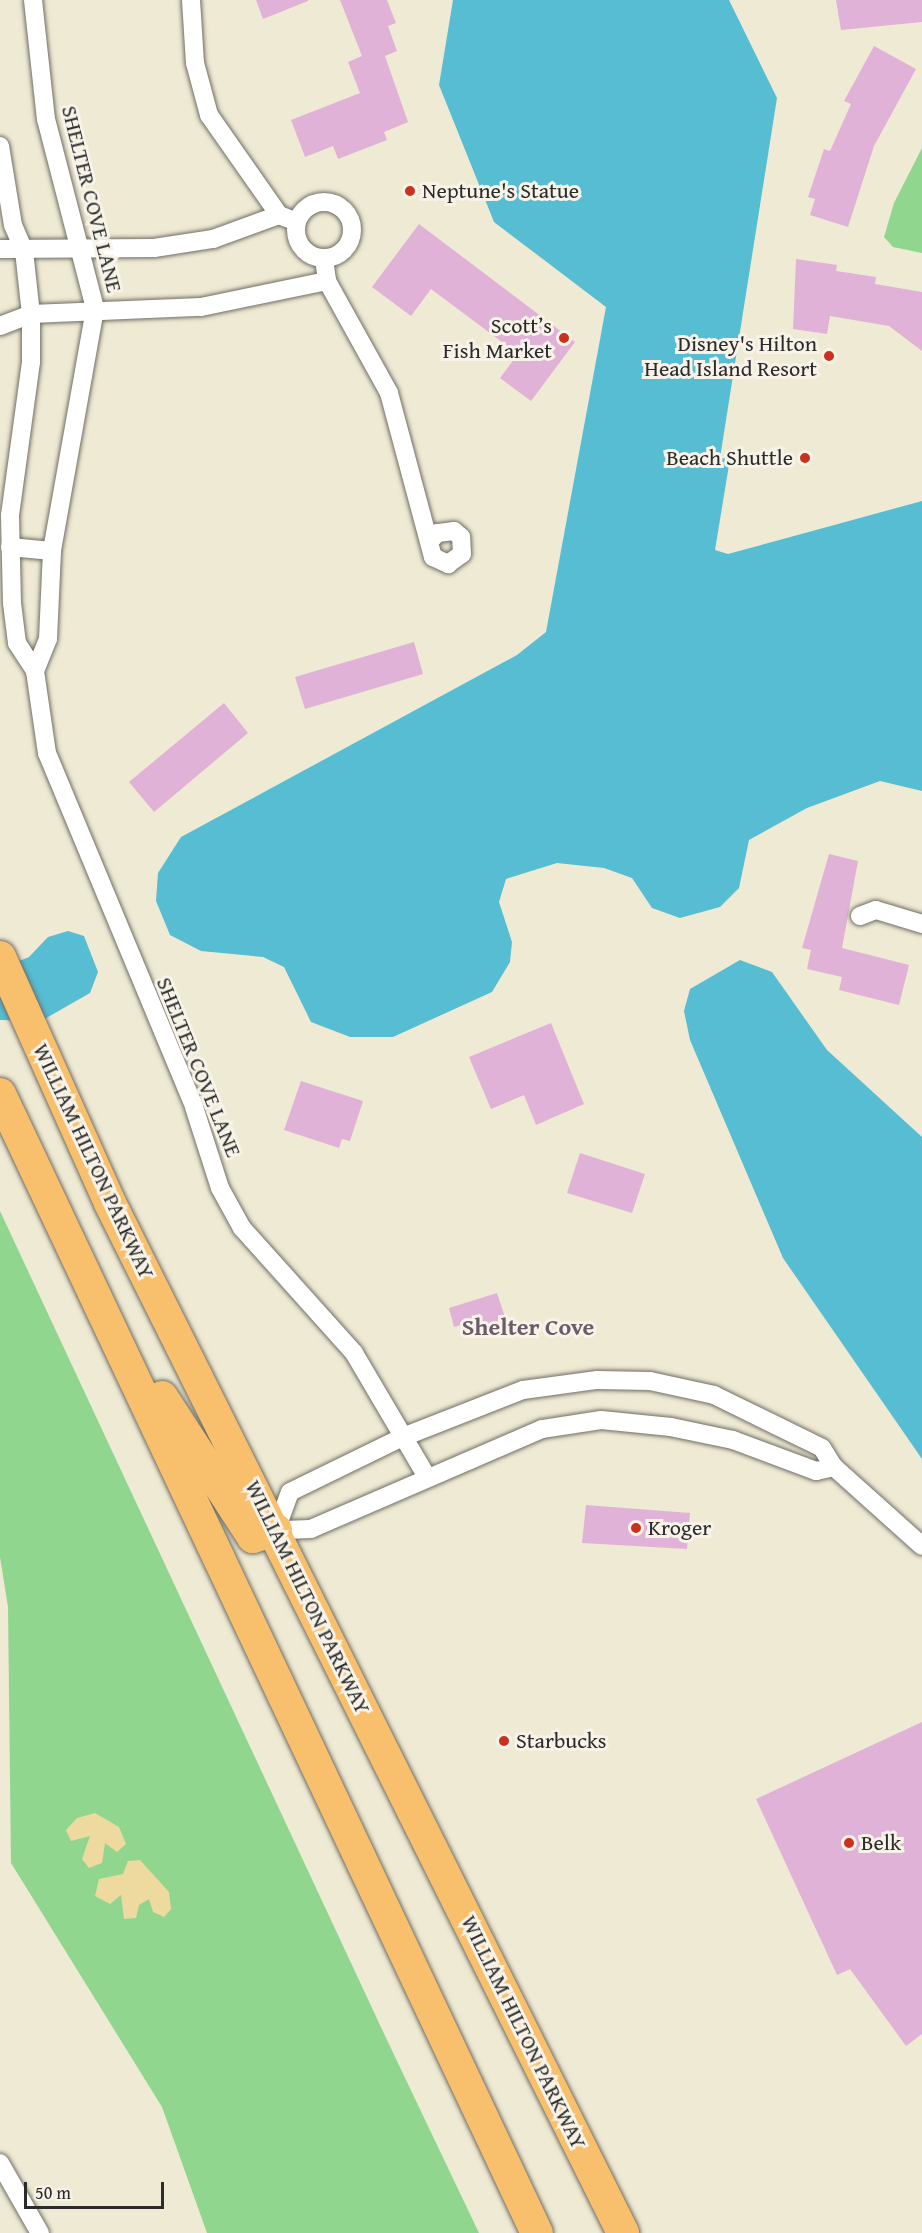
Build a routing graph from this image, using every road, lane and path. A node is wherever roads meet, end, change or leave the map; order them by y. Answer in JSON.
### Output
{"nodes":[{"id":1,"x":33,"y":0,"type":"edge"},
{"id":2,"x":191,"y":0,"type":"edge"},
{"id":3,"x":0,"y":146,"type":"edge"},
{"id":4,"x":279,"y":215,"type":"junction"},
{"id":5,"x":297,"y":222,"type":"junction"},
{"id":6,"x":80,"y":246,"type":"junction"},
{"id":7,"x":0,"y":249,"type":"edge"},
{"id":8,"x":24,"y":251,"type":"junction"},
{"id":9,"x":324,"y":259,"type":"junction"},
{"id":10,"x":327,"y":281,"type":"junction"},
{"id":11,"x":95,"y":309,"type":"junction"},
{"id":12,"x":31,"y":314,"type":"junction"},
{"id":13,"x":0,"y":326,"type":"edge"},
{"id":14,"x":431,"y":540,"type":"dead end"},
{"id":15,"x":10,"y":547,"type":"junction"},
{"id":16,"x":52,"y":551,"type":"junction"},
{"id":17,"x":35,"y":671,"type":"junction"},
{"id":18,"x":860,"y":916,"type":"dead end"},
{"id":19,"x":922,"y":924,"type":"edge"},
{"id":20,"x":0,"y":957,"type":"edge"},
{"id":21,"x":0,"y":1094,"type":"edge"},
{"id":22,"x":80,"y":1263,"type":"junction"},
{"id":23,"x":403,"y":1437,"type":"junction"},
{"id":24,"x":834,"y":1467,"type":"junction"},
{"id":25,"x":426,"y":1475,"type":"junction"},
{"id":26,"x":276,"y":1530,"type":"junction"},
{"id":27,"x":922,"y":1546,"type":"edge"},
{"id":28,"x":0,"y":2163,"type":"edge"},
{"id":29,"x":40,"y":2233,"type":"edge"},
{"id":30,"x":537,"y":2233,"type":"edge"},
{"id":31,"x":623,"y":2233,"type":"edge"}],
"edges":[{"from":1,"to":6,"type":"street","name":"SHELTER COVE LANE"},
{"from":2,"to":4,"type":"street"},
{"from":3,"to":8,"type":"street","name":"SHELTER COVE LANE"},
{"from":4,"to":5,"type":"street"},
{"from":4,"to":6,"type":"street"},
{"from":5,"to":9,"type":"street"},
{"from":5,"to":9,"type":"street"},
{"from":6,"to":8,"type":"street"},
{"from":6,"to":11,"type":"street","name":"SHELTER COVE LANE"},
{"from":7,"to":8,"type":"street"},
{"from":8,"to":12,"type":"street","name":"SHELTER COVE LANE"},
{"from":9,"to":10,"type":"street"},
{"from":10,"to":11,"type":"street"},
{"from":10,"to":14,"type":"street"},
{"from":11,"to":12,"type":"street"},
{"from":11,"to":16,"type":"street","name":"SHELTER COVE LANE"},
{"from":12,"to":13,"type":"street"},
{"from":12,"to":15,"type":"street","name":"SHELTER COVE LANE"},
{"from":15,"to":16,"type":"street"},
{"from":15,"to":17,"type":"street","name":"SHELTER COVE LANE"},
{"from":16,"to":17,"type":"street","name":"SHELTER COVE LANE"},
{"from":17,"to":23,"type":"street","name":"SHELTER COVE LANE"},
{"from":18,"to":19,"type":"street"},
{"from":20,"to":26,"type":"highway","name":"WILLIAM HILTON PARKWAY"},
{"from":21,"to":22,"type":"highway"},
{"from":22,"to":26,"type":"highway"},
{"from":22,"to":30,"type":"highway"},
{"from":23,"to":24,"type":"street"},
{"from":23,"to":25,"type":"street","name":"SHELTER COVE LANE"},
{"from":23,"to":26,"type":"street"},
{"from":24,"to":25,"type":"street"},
{"from":24,"to":27,"type":"street"},
{"from":25,"to":26,"type":"street"},
{"from":26,"to":31,"type":"highway","name":"WILLIAM HILTON PARKWAY"},
{"from":28,"to":29,"type":"street"}]}
